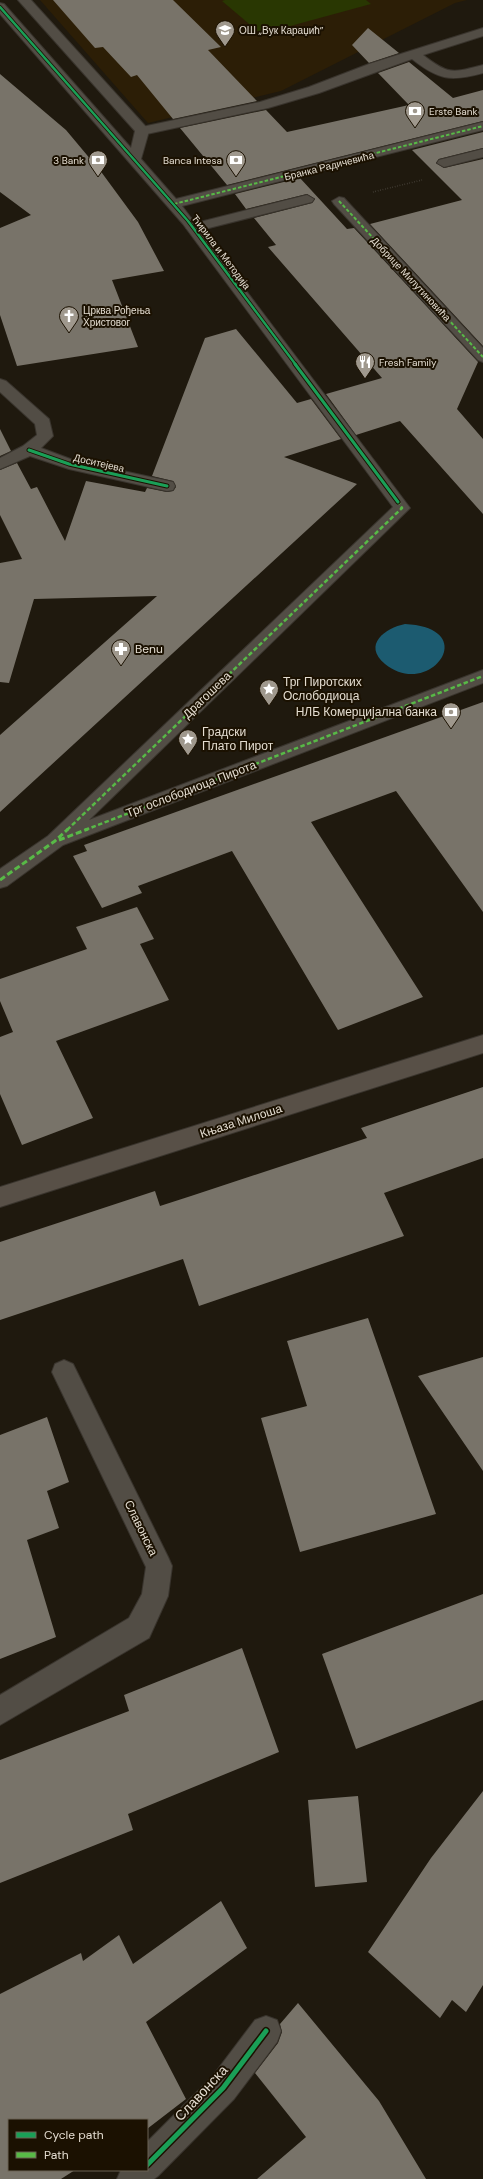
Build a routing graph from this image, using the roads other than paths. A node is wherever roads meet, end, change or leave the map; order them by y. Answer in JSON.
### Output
{"nodes":[{"id":1,"x":24,"y":0,"type":"edge"},
{"id":2,"x":0,"y":7,"type":"edge"},
{"id":3,"x":483,"y":32,"type":"edge"},
{"id":4,"x":414,"y":54,"type":"junction"},
{"id":5,"x":483,"y":68,"type":"edge"},
{"id":6,"x":483,"y":126,"type":"edge"},
{"id":7,"x":142,"y":131,"type":"junction"},
{"id":8,"x":483,"y":153,"type":"edge"},
{"id":9,"x":134,"y":160,"type":"junction"},
{"id":10,"x":444,"y":163,"type":"dead end"},
{"id":11,"x":307,"y":199,"type":"dead end"},
{"id":12,"x":339,"y":201,"type":"road end"},
{"id":13,"x":174,"y":204,"type":"junction"},
{"id":14,"x":193,"y":228,"type":"junction"},
{"id":15,"x":483,"y":357,"type":"edge"},
{"id":16,"x":0,"y":384,"type":"edge"},
{"id":17,"x":29,"y":450,"type":"junction"},
{"id":18,"x":0,"y":464,"type":"edge"},
{"id":19,"x":167,"y":486,"type":"dead end"},
{"id":20,"x":398,"y":502,"type":"joint"},
{"id":21,"x":483,"y":676,"type":"edge"},
{"id":22,"x":55,"y":841,"type":"junction"},
{"id":23,"x":0,"y":880,"type":"edge"},
{"id":24,"x":483,"y":1044,"type":"edge"},
{"id":25,"x":0,"y":1197,"type":"edge"},
{"id":26,"x":64,"y":1372,"type":"dead end"},
{"id":27,"x":0,"y":1711,"type":"edge"},
{"id":28,"x":266,"y":2031,"type":"dead end"},
{"id":29,"x":148,"y":2164,"type":"edge"},
{"id":30,"x":141,"y":2171,"type":"edge"},
{"id":31,"x":133,"y":2179,"type":"edge"}],
"edges":[{"from":1,"to":7,"type":"street"},
{"from":2,"to":9,"type":"street","name":"Ћирила и Методија"},
{"from":3,"to":4,"type":"street"},
{"from":4,"to":5,"type":"street"},
{"from":4,"to":7,"type":"street"},
{"from":6,"to":13,"type":"street","name":"Бранка Радичевића"},
{"from":7,"to":9,"type":"street"},
{"from":8,"to":10,"type":"street"},
{"from":9,"to":13,"type":"street","name":"Ћирила и Методија"},
{"from":11,"to":14,"type":"street"},
{"from":12,"to":15,"type":"street","name":"Добрице Милутиновића"},
{"from":13,"to":14,"type":"street","name":"Ћирила и Методија"},
{"from":14,"to":20,"type":"street","name":"Ћирила и Методија"},
{"from":16,"to":17,"type":"street"},
{"from":17,"to":18,"type":"street"},
{"from":17,"to":19,"type":"street","name":"Доситејева"},
{"from":20,"to":22,"type":"street","name":"Драгошева"},
{"from":21,"to":22,"type":"street","name":"Трг ослободиоца Пирота"},
{"from":22,"to":23,"type":"street","name":"Драгошева"},
{"from":24,"to":25,"type":"main road","name":"Књаза Милоша"},
{"from":26,"to":27,"type":"street","name":"Славонска"},
{"from":28,"to":29,"type":"street","name":"Славонска"},
{"from":30,"to":31,"type":"street"}]}
